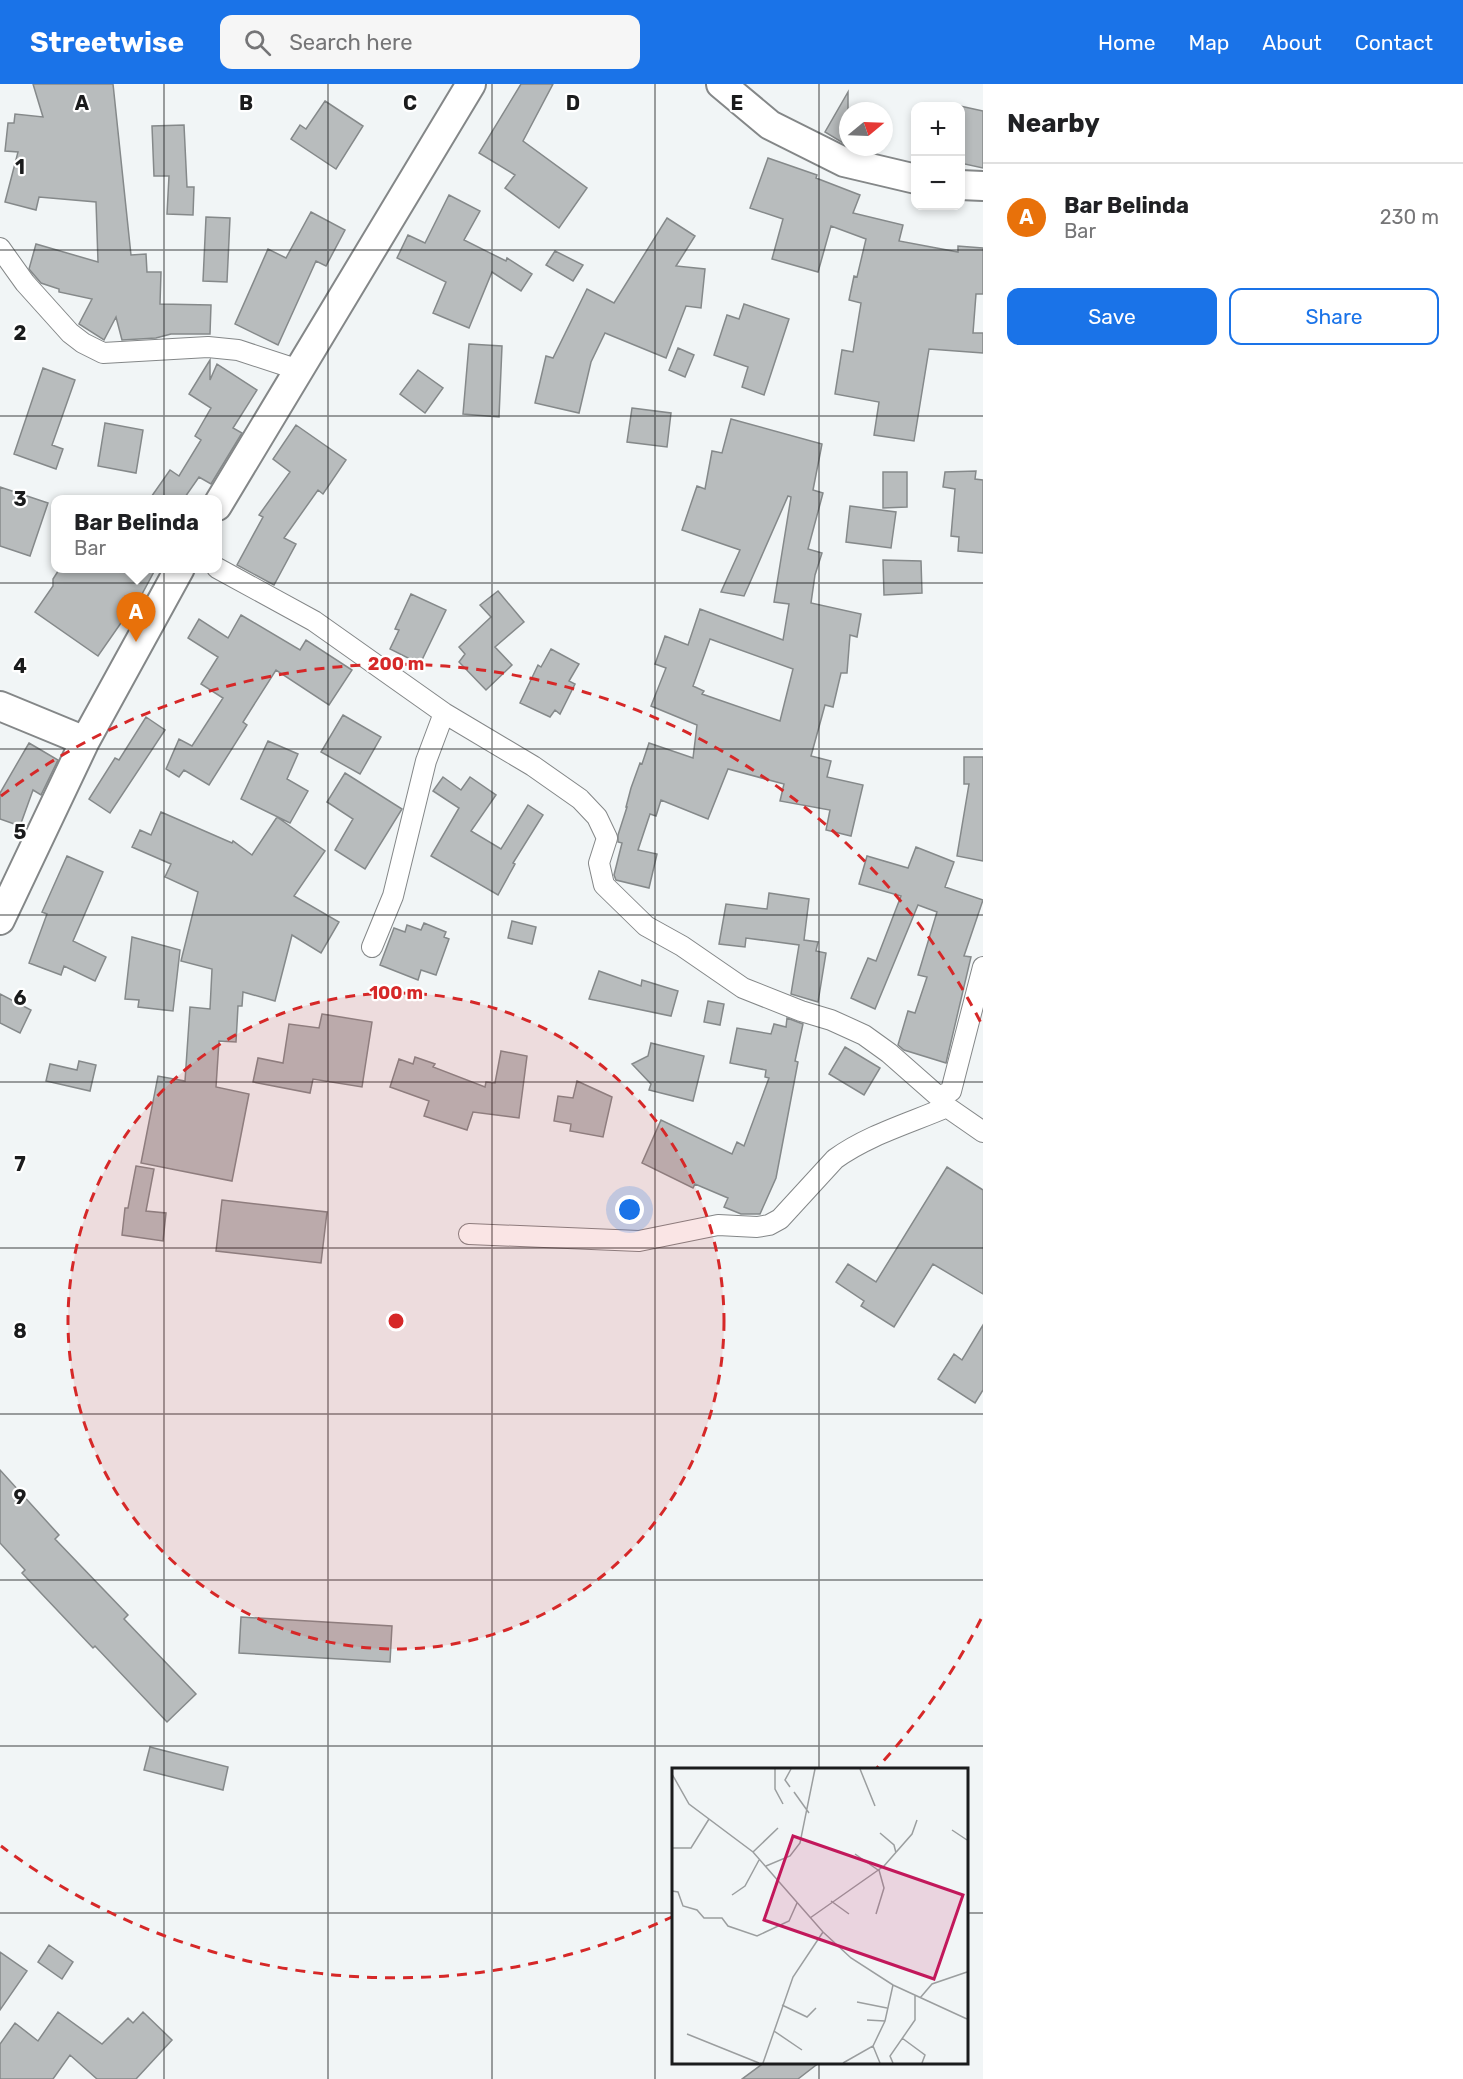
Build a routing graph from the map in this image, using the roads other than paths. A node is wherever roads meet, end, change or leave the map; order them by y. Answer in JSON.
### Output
{"nodes":[{"id":1,"x":471,"y":84,"type":"edge"},
{"id":2,"x":721,"y":84,"type":"edge"},
{"id":3,"x":911,"y":178,"type":"edge"},
{"id":4,"x":965,"y":185,"type":"edge"},
{"id":5,"x":983,"y":186,"type":"edge"},
{"id":6,"x":0,"y":248,"type":"edge"},
{"id":7,"x":299,"y":370,"type":"junction"},
{"id":8,"x":222,"y":498,"type":"edge"},
{"id":9,"x":222,"y":571,"type":"edge"},
{"id":10,"x":177,"y":573,"type":"edge"},
{"id":11,"x":0,"y":706,"type":"edge"},
{"id":12,"x":444,"y":712,"type":"junction"},
{"id":13,"x":85,"y":741,"type":"junction"},
{"id":14,"x":0,"y":920,"type":"edge"},
{"id":15,"x":372,"y":947,"type":"dead end"},
{"id":16,"x":983,"y":967,"type":"edge"},
{"id":17,"x":943,"y":1102,"type":"junction"},
{"id":18,"x":983,"y":1132,"type":"edge"},
{"id":19,"x":469,"y":1234,"type":"dead end"}],
"edges":[{"from":1,"to":7,"type":"main road"},
{"from":2,"to":3,"type":"main road"},
{"from":4,"to":5,"type":"main road"},
{"from":6,"to":7,"type":"street"},
{"from":7,"to":8,"type":"main road"},
{"from":9,"to":12,"type":"street"},
{"from":10,"to":13,"type":"main road"},
{"from":11,"to":13,"type":"main road"},
{"from":12,"to":15,"type":"street"},
{"from":12,"to":17,"type":"street"},
{"from":13,"to":14,"type":"main road"},
{"from":16,"to":17,"type":"street"},
{"from":17,"to":18,"type":"street"},
{"from":17,"to":19,"type":"street"}]}
